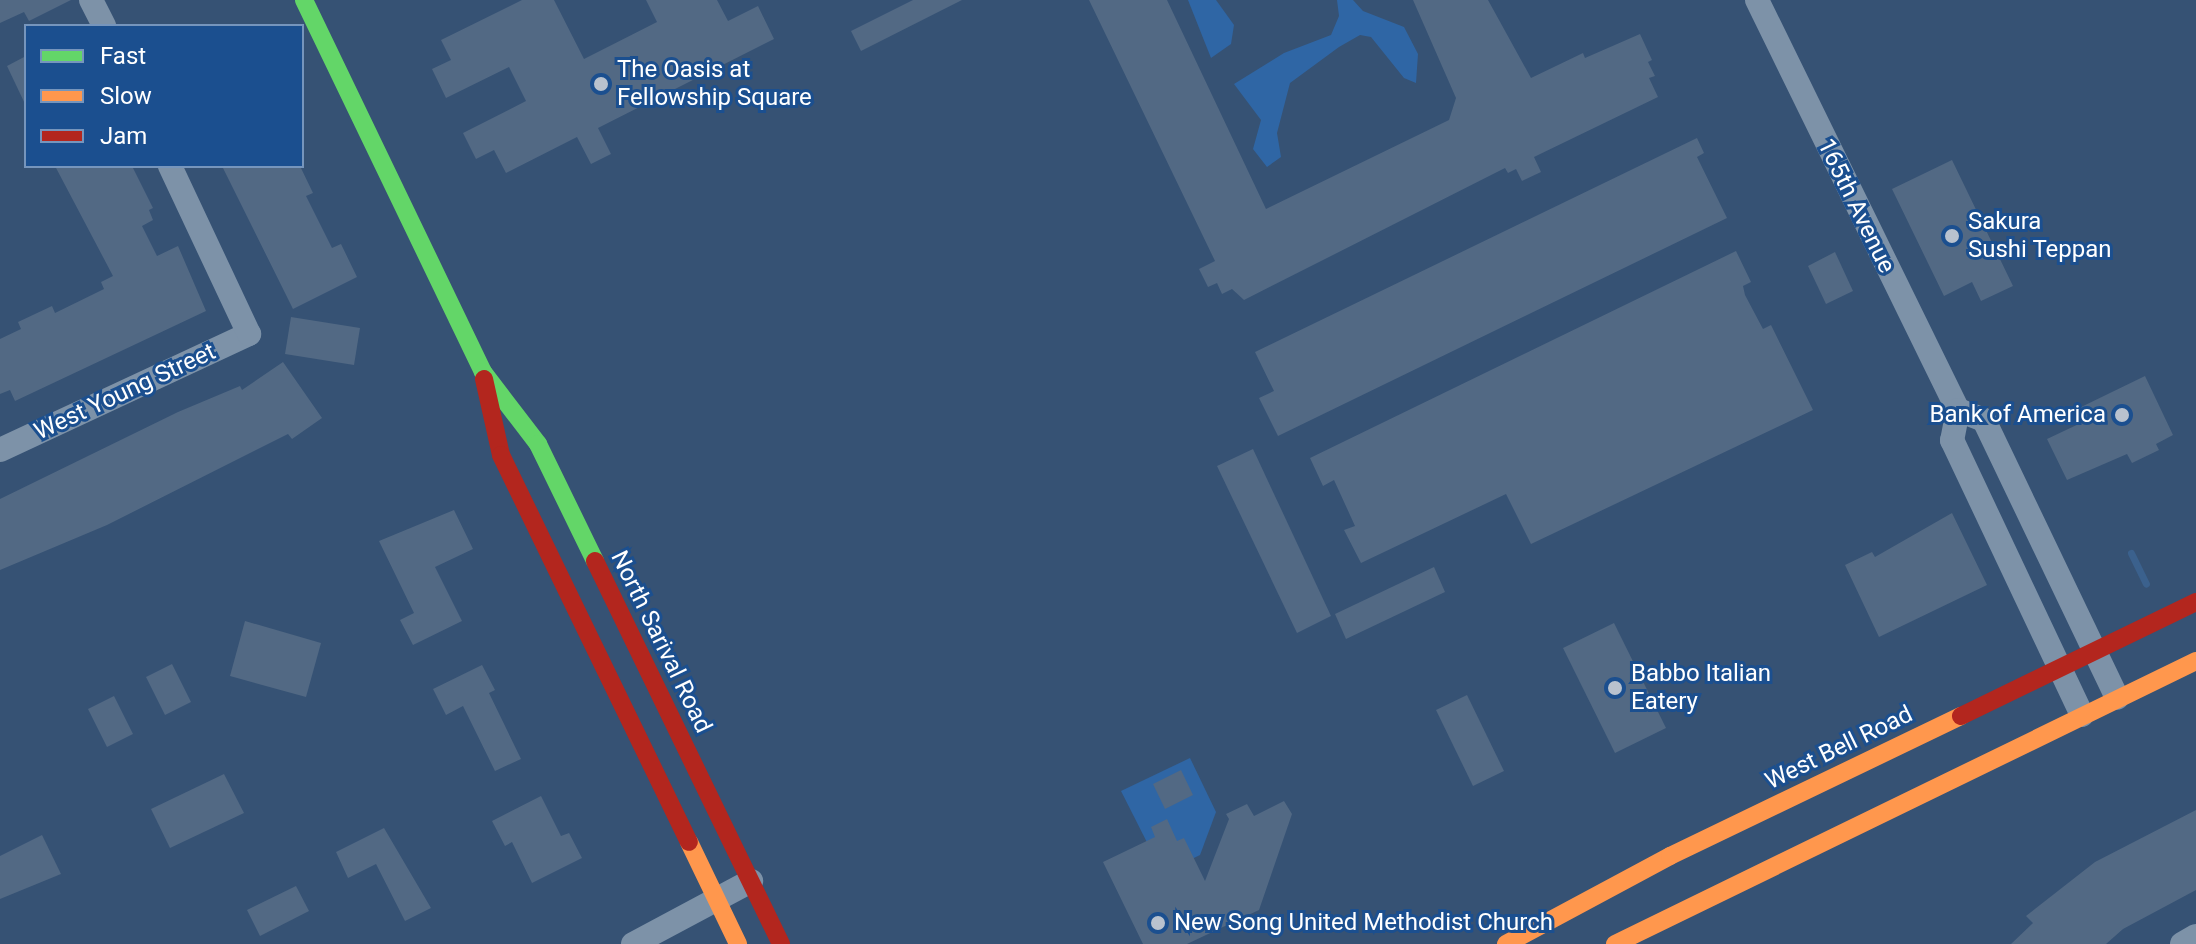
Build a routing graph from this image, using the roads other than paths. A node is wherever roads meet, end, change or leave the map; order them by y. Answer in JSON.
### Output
{"nodes":[{"id":1,"x":91,"y":0,"type":"edge"},
{"id":2,"x":304,"y":0,"type":"edge"},
{"id":3,"x":1757,"y":0,"type":"edge"},
{"id":4,"x":103,"y":24,"type":"edge"},
{"id":5,"x":171,"y":168,"type":"edge"},
{"id":6,"x":483,"y":372,"type":"junction"},
{"id":7,"x":1958,"y":410,"type":"junction"},
{"id":8,"x":0,"y":450,"type":"edge"},
{"id":9,"x":2196,"y":602,"type":"edge"},
{"id":10,"x":2094,"y":652,"type":"junction"},
{"id":11,"x":2196,"y":661,"type":"edge"},
{"id":12,"x":2062,"y":668,"type":"junction"},
{"id":13,"x":2117,"y":698,"type":"junction"},
{"id":14,"x":2082,"y":715,"type":"junction"},
{"id":15,"x":751,"y":881,"type":"junction"},
{"id":16,"x":716,"y":900,"type":"junction"},
{"id":17,"x":2196,"y":936,"type":"edge"},
{"id":18,"x":633,"y":944,"type":"edge"},
{"id":19,"x":738,"y":944,"type":"edge"},
{"id":20,"x":781,"y":944,"type":"edge"},
{"id":21,"x":1506,"y":944,"type":"edge"},
{"id":22,"x":1615,"y":944,"type":"edge"},
{"id":23,"x":2182,"y":944,"type":"edge"}],
"edges":[{"from":1,"to":4,"type":"street"},
{"from":2,"to":6,"type":"main road","name":"North Sarival Road"},
{"from":3,"to":7,"type":"street","name":"165th Avenue"},
{"from":5,"to":8,"type":"street","name":"West Young Street"},
{"from":6,"to":15,"type":"main road","name":"North Sarival Road"},
{"from":6,"to":16,"type":"main road","name":"North Sarival Road"},
{"from":7,"to":10,"type":"street","name":"165th Avenue"},
{"from":7,"to":12,"type":"street","name":"165th Avenue"},
{"from":9,"to":10,"type":"main road","name":"West Bell Road"},
{"from":10,"to":12,"type":"main road","name":"West Bell Road"},
{"from":10,"to":13,"type":"street","name":"165th Avenue"},
{"from":11,"to":13,"type":"main road"},
{"from":12,"to":14,"type":"street","name":"165th Avenue"},
{"from":12,"to":21,"type":"main road","name":"West Bell Road"},
{"from":13,"to":14,"type":"main road"},
{"from":14,"to":22,"type":"main road"},
{"from":15,"to":16,"type":"street"},
{"from":15,"to":20,"type":"main road","name":"North Sarival Road"},
{"from":16,"to":18,"type":"street"},
{"from":16,"to":19,"type":"main road","name":"North Sarival Road"},
{"from":17,"to":23,"type":"street"}]}
